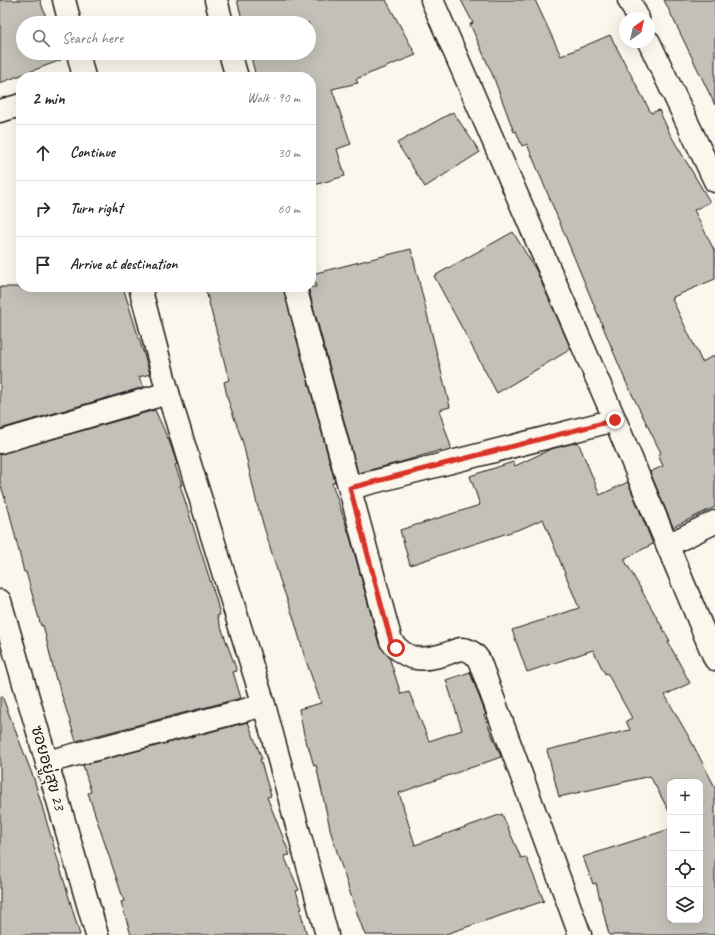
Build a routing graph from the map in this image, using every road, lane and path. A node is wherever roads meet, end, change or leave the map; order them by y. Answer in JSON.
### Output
{"nodes":[{"id":1,"x":64,"y":0,"type":"edge"},
{"id":2,"x":216,"y":0,"type":"edge"},
{"id":3,"x":432,"y":0,"type":"edge"},
{"id":4,"x":629,"y":0,"type":"edge"},
{"id":5,"x":635,"y":12,"type":"edge"},
{"id":6,"x":68,"y":16,"type":"edge"},
{"id":7,"x":220,"y":16,"type":"edge"},
{"id":8,"x":652,"y":48,"type":"edge"},
{"id":9,"x":80,"y":60,"type":"edge"},
{"id":10,"x":232,"y":60,"type":"edge"},
{"id":11,"x":83,"y":72,"type":"edge"},
{"id":12,"x":236,"y":72,"type":"edge"},
{"id":13,"x":16,"y":106,"type":"edge"},
{"id":14,"x":0,"y":111,"type":"edge"},
{"id":15,"x":715,"y":181,"type":"edge"},
{"id":16,"x":141,"y":292,"type":"edge"},
{"id":17,"x":296,"y":292,"type":"edge"},
{"id":18,"x":168,"y":393,"type":"junction"},
{"id":19,"x":615,"y":420,"type":"junction"},
{"id":20,"x":0,"y":442,"type":"edge"},
{"id":21,"x":350,"y":488,"type":"junction"},
{"id":22,"x":715,"y":522,"type":"edge"},
{"id":23,"x":668,"y":545,"type":"junction"},
{"id":24,"x":0,"y":600,"type":"edge"},
{"id":25,"x":715,"y":659,"type":"edge"},
{"id":26,"x":264,"y":705,"type":"junction"},
{"id":27,"x":47,"y":762,"type":"junction"},
{"id":28,"x":97,"y":935,"type":"edge"},
{"id":29,"x":327,"y":935,"type":"edge"},
{"id":30,"x":580,"y":935,"type":"edge"}],
"edges":[{"from":1,"to":6,"type":"street"},
{"from":2,"to":7,"type":"street"},
{"from":3,"to":19,"type":"street"},
{"from":4,"to":5,"type":"street"},
{"from":8,"to":15,"type":"street"},
{"from":9,"to":11,"type":"street"},
{"from":10,"to":12,"type":"street"},
{"from":13,"to":14,"type":"street"},
{"from":16,"to":18,"type":"street"},
{"from":17,"to":21,"type":"street"},
{"from":18,"to":20,"type":"street"},
{"from":18,"to":26,"type":"street"},
{"from":19,"to":21,"type":"street"},
{"from":19,"to":23,"type":"street"},
{"from":21,"to":30,"type":"street"},
{"from":22,"to":23,"type":"street"},
{"from":23,"to":25,"type":"street"},
{"from":24,"to":27,"type":"street","name":"ซอยอยู่สุข 23"},
{"from":26,"to":27,"type":"street"},
{"from":26,"to":29,"type":"street"},
{"from":27,"to":28,"type":"street","name":"ซอยอยู่สุข 23"}]}
